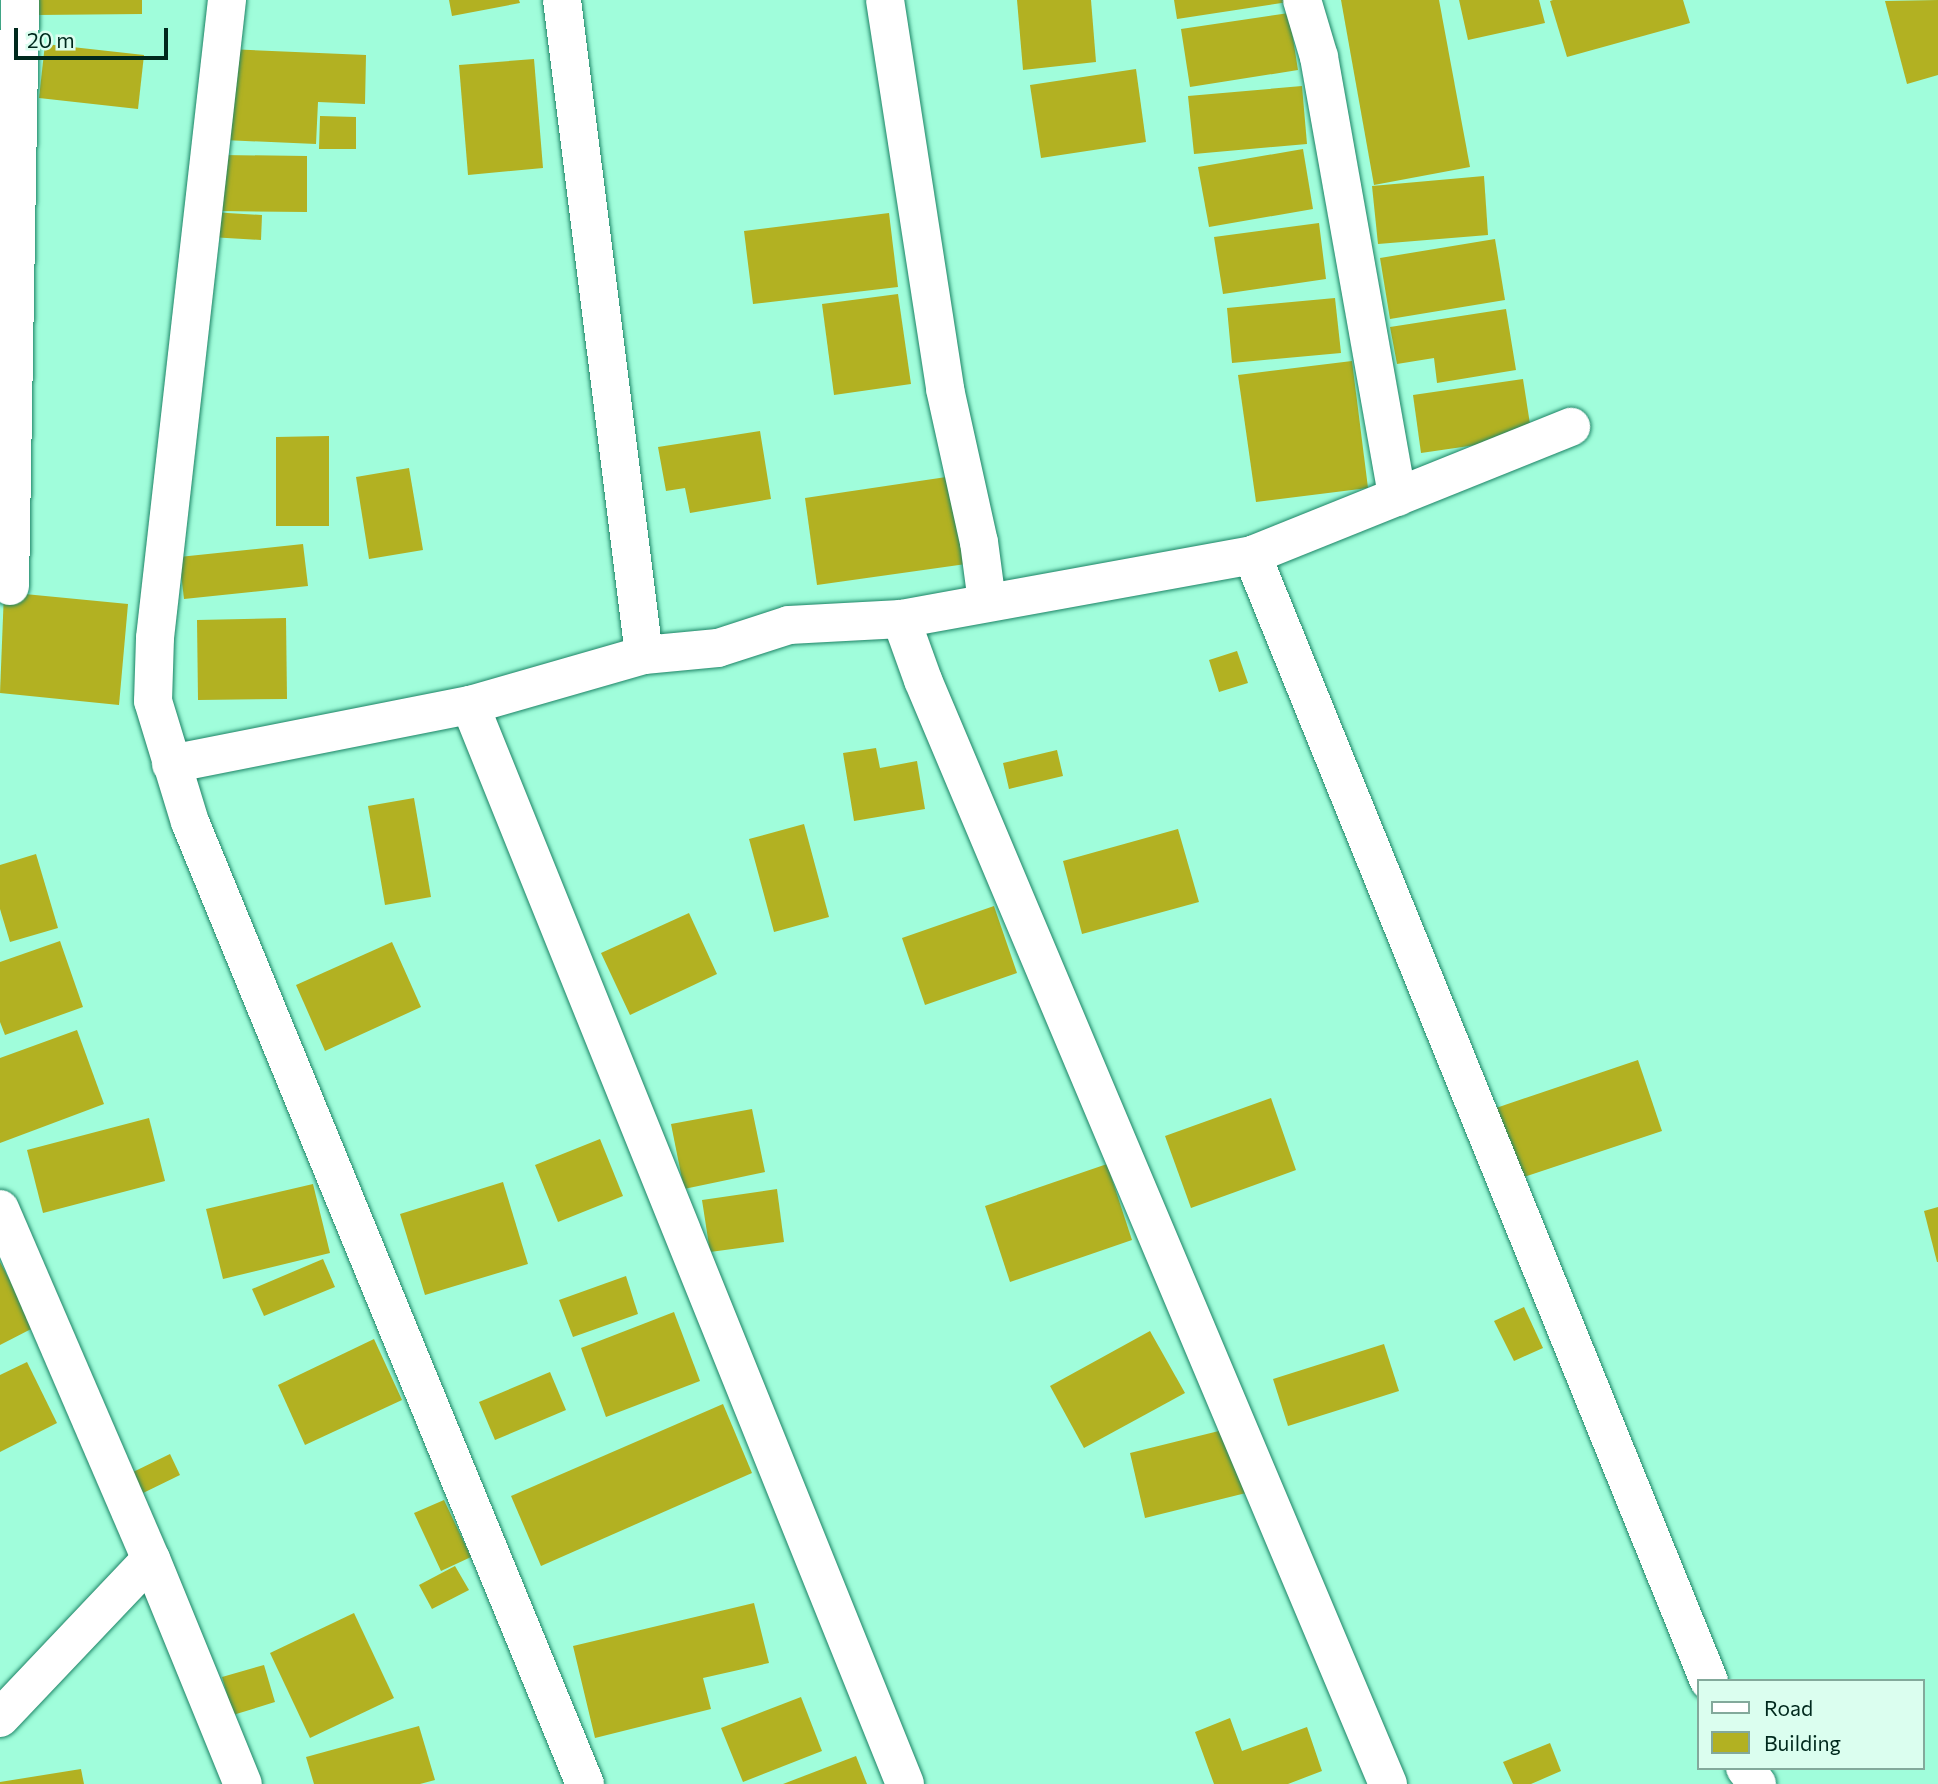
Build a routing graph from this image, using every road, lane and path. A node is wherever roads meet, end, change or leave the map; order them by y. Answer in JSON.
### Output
{"nodes":[{"id":1,"x":20,"y":0,"type":"edge"},
{"id":2,"x":227,"y":0,"type":"edge"},
{"id":3,"x":562,"y":0,"type":"edge"},
{"id":4,"x":885,"y":0,"type":"edge"},
{"id":5,"x":1303,"y":0,"type":"edge"},
{"id":6,"x":1571,"y":428,"type":"dead end"},
{"id":7,"x":1397,"y":497,"type":"junction"},
{"id":8,"x":1252,"y":555,"type":"junction"},
{"id":9,"x":10,"y":586,"type":"dead end"},
{"id":10,"x":987,"y":602,"type":"junction"},
{"id":11,"x":901,"y":619,"type":"junction"},
{"id":12,"x":644,"y":654,"type":"junction"},
{"id":13,"x":470,"y":705,"type":"junction"},
{"id":14,"x":172,"y":764,"type":"junction"},
{"id":15,"x":0,"y":1209,"type":"edge"},
{"id":16,"x":151,"y":1559,"type":"junction"},
{"id":17,"x":1708,"y":1679,"type":"edge"},
{"id":18,"x":0,"y":1718,"type":"edge"},
{"id":19,"x":243,"y":1784,"type":"edge"},
{"id":20,"x":585,"y":1784,"type":"edge"},
{"id":21,"x":905,"y":1784,"type":"edge"},
{"id":22,"x":1388,"y":1784,"type":"edge"}],
"edges":[{"from":1,"to":9,"type":"street"},
{"from":2,"to":14,"type":"street"},
{"from":3,"to":12,"type":"street"},
{"from":4,"to":10,"type":"street"},
{"from":5,"to":7,"type":"street"},
{"from":6,"to":7,"type":"street"},
{"from":7,"to":8,"type":"street"},
{"from":8,"to":10,"type":"street"},
{"from":8,"to":17,"type":"street"},
{"from":10,"to":11,"type":"street"},
{"from":11,"to":12,"type":"street"},
{"from":11,"to":22,"type":"street"},
{"from":12,"to":13,"type":"street"},
{"from":13,"to":14,"type":"street"},
{"from":13,"to":21,"type":"street"},
{"from":14,"to":20,"type":"street"},
{"from":15,"to":16,"type":"street"},
{"from":16,"to":18,"type":"street"},
{"from":16,"to":19,"type":"street"}]}
